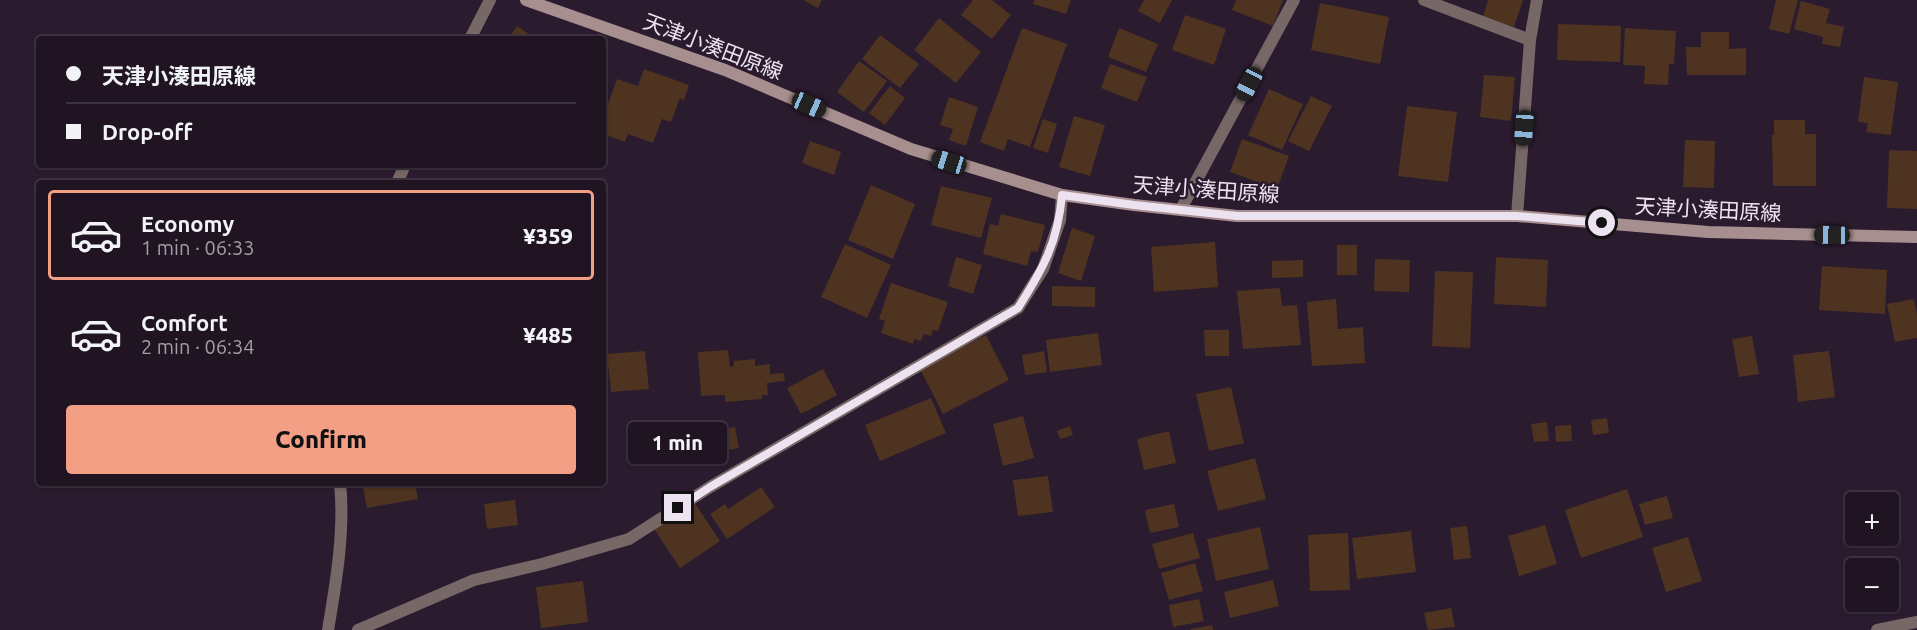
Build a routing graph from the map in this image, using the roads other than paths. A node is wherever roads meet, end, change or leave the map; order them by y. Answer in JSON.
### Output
{"nodes":[{"id":1,"x":490,"y":0,"type":"edge"},
{"id":2,"x":526,"y":0,"type":"edge"},
{"id":3,"x":1294,"y":0,"type":"edge"},
{"id":4,"x":1424,"y":0,"type":"edge"},
{"id":5,"x":1537,"y":0,"type":"edge"},
{"id":6,"x":472,"y":36,"type":"edge"},
{"id":7,"x":1530,"y":40,"type":"junction"},
{"id":8,"x":1062,"y":195,"type":"junction"},
{"id":9,"x":1181,"y":209,"type":"junction"},
{"id":10,"x":1517,"y":216,"type":"junction"},
{"id":11,"x":1917,"y":237,"type":"edge"},
{"id":12,"x":340,"y":486,"type":"edge"},
{"id":13,"x":1917,"y":622,"type":"edge"},
{"id":14,"x":328,"y":630,"type":"edge"},
{"id":15,"x":358,"y":630,"type":"edge"},
{"id":16,"x":1877,"y":630,"type":"edge"}],
"edges":[{"from":1,"to":6,"type":"street"},
{"from":2,"to":8,"type":"main road","name":"天津小湊田原線"},
{"from":3,"to":9,"type":"street"},
{"from":4,"to":7,"type":"street"},
{"from":5,"to":7,"type":"street"},
{"from":7,"to":10,"type":"street"},
{"from":8,"to":9,"type":"main road","name":"天津小湊田原線"},
{"from":8,"to":15,"type":"street"},
{"from":9,"to":10,"type":"main road","name":"天津小湊田原線"},
{"from":10,"to":11,"type":"main road","name":"天津小湊田原線"},
{"from":12,"to":14,"type":"street"},
{"from":13,"to":16,"type":"street"}]}
